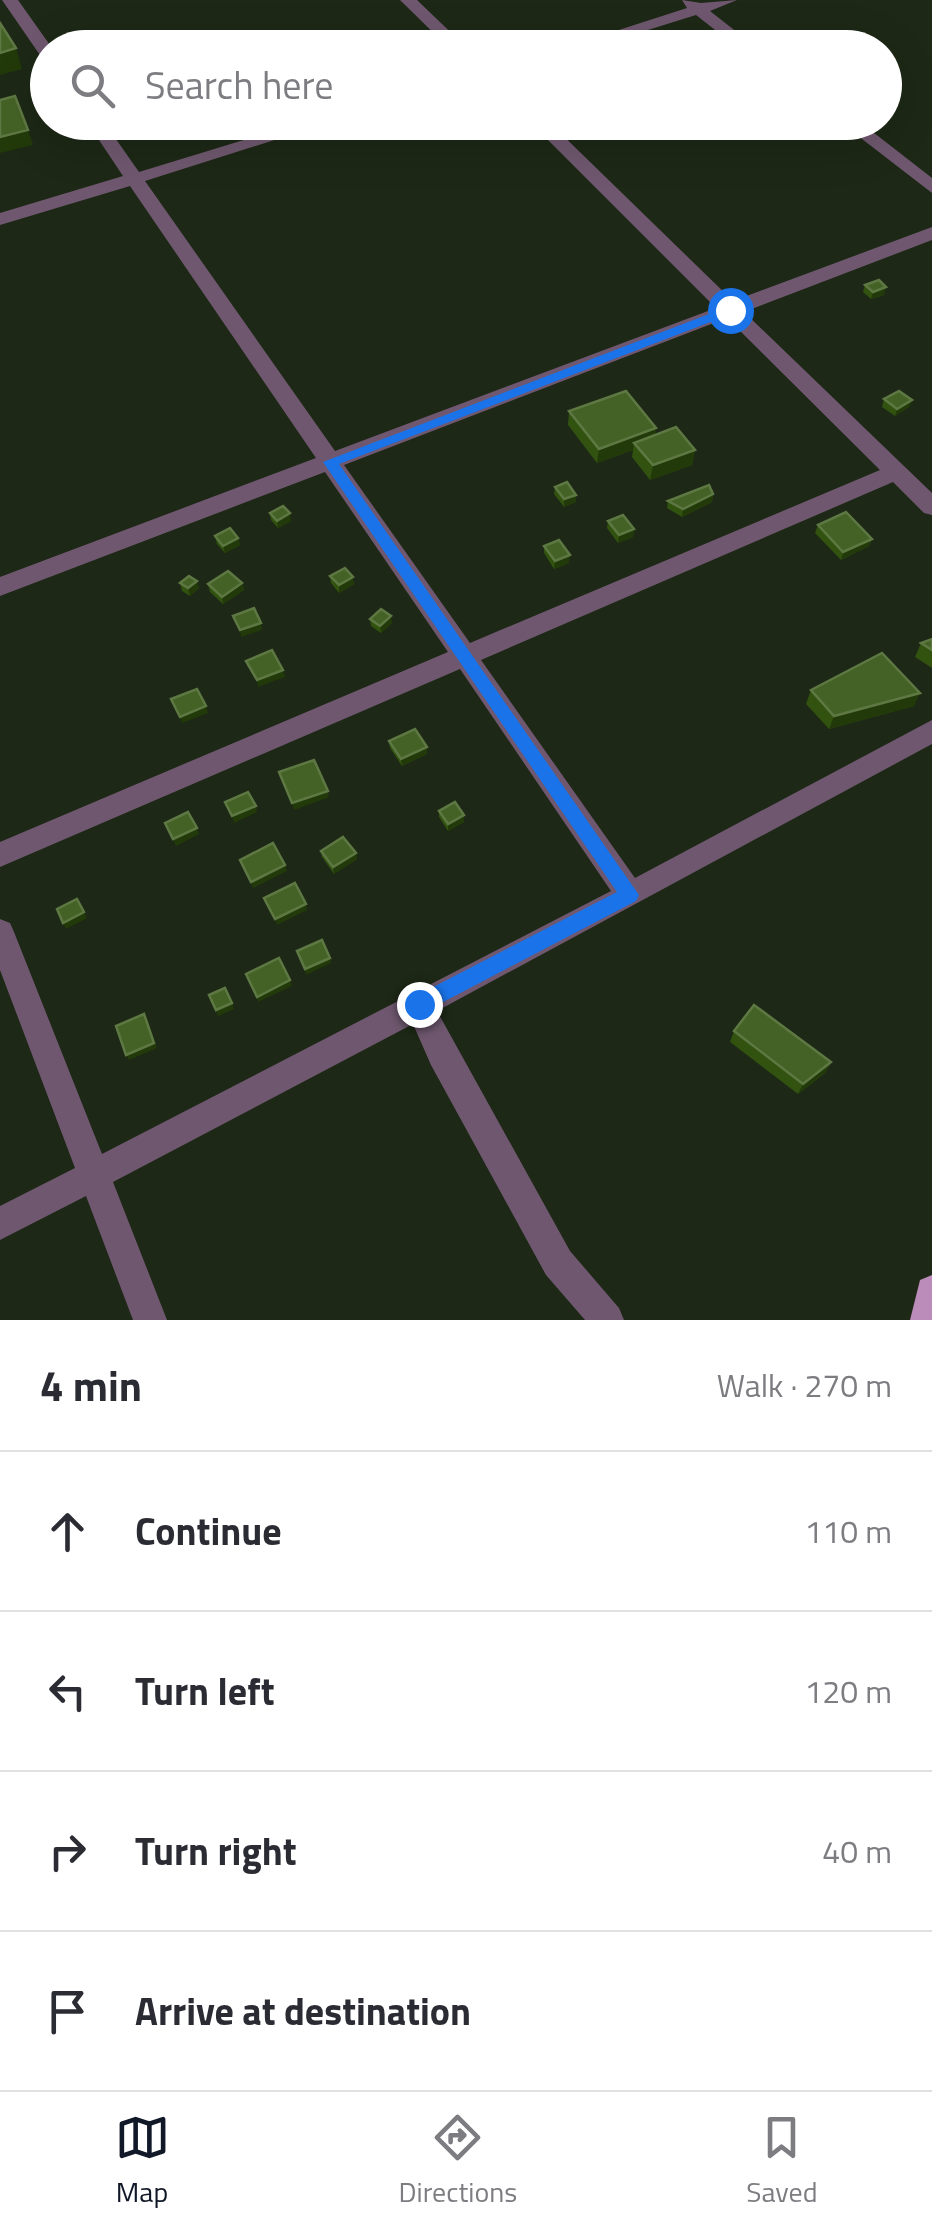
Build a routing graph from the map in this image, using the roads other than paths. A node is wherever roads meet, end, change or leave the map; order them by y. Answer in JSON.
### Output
{"nodes":[{"id":1,"x":10,"y":0,"type":"edge"},
{"id":2,"x":408,"y":0,"type":"edge"},
{"id":3,"x":729,"y":0,"type":"edge"},
{"id":4,"x":692,"y":5,"type":"edge"},
{"id":5,"x":31,"y":30,"type":"edge"},
{"id":6,"x":440,"y":30,"type":"edge"},
{"id":7,"x":622,"y":30,"type":"edge"},
{"id":8,"x":725,"y":30,"type":"edge"},
{"id":9,"x":107,"y":140,"type":"edge"},
{"id":10,"x":264,"y":140,"type":"edge"},
{"id":11,"x":556,"y":140,"type":"edge"},
{"id":12,"x":872,"y":140,"type":"edge"},
{"id":13,"x":134,"y":180,"type":"junction"},
{"id":14,"x":932,"y":186,"type":"edge"},
{"id":15,"x":0,"y":220,"type":"edge"},
{"id":16,"x":932,"y":233,"type":"edge"},
{"id":17,"x":730,"y":310,"type":"junction"},
{"id":18,"x":330,"y":462,"type":"junction"},
{"id":19,"x":896,"y":472,"type":"junction"},
{"id":20,"x":932,"y":507,"type":"edge"},
{"id":21,"x":0,"y":588,"type":"edge"},
{"id":22,"x":464,"y":656,"type":"junction"},
{"id":23,"x":932,"y":731,"type":"edge"},
{"id":24,"x":0,"y":855,"type":"edge"},
{"id":25,"x":630,"y":895,"type":"junction"},
{"id":26,"x":0,"y":932,"type":"edge"},
{"id":27,"x":419,"y":1004,"type":"junction"},
{"id":28,"x":94,"y":1174,"type":"junction"},
{"id":29,"x":0,"y":1224,"type":"edge"},
{"id":30,"x":932,"y":1292,"type":"edge"},
{"id":31,"x":150,"y":1320,"type":"edge"},
{"id":32,"x":607,"y":1320,"type":"edge"},
{"id":33,"x":927,"y":1320,"type":"edge"}],
"edges":[{"from":1,"to":5,"type":"street"},
{"from":2,"to":6,"type":"street"},
{"from":3,"to":4,"type":"street"},
{"from":4,"to":7,"type":"street"},
{"from":4,"to":8,"type":"street"},
{"from":9,"to":13,"type":"street"},
{"from":10,"to":13,"type":"street"},
{"from":11,"to":17,"type":"street"},
{"from":12,"to":14,"type":"street"},
{"from":13,"to":15,"type":"street"},
{"from":13,"to":18,"type":"street"},
{"from":16,"to":17,"type":"street"},
{"from":17,"to":18,"type":"street"},
{"from":17,"to":19,"type":"street"},
{"from":18,"to":21,"type":"street"},
{"from":18,"to":22,"type":"street"},
{"from":19,"to":20,"type":"street"},
{"from":19,"to":22,"type":"street"},
{"from":22,"to":24,"type":"street"},
{"from":22,"to":25,"type":"street"},
{"from":23,"to":25,"type":"street"},
{"from":25,"to":27,"type":"street"},
{"from":26,"to":28,"type":"street"},
{"from":27,"to":28,"type":"street"},
{"from":27,"to":32,"type":"street"},
{"from":28,"to":29,"type":"street"},
{"from":28,"to":31,"type":"street"},
{"from":30,"to":33,"type":"main road"}]}
